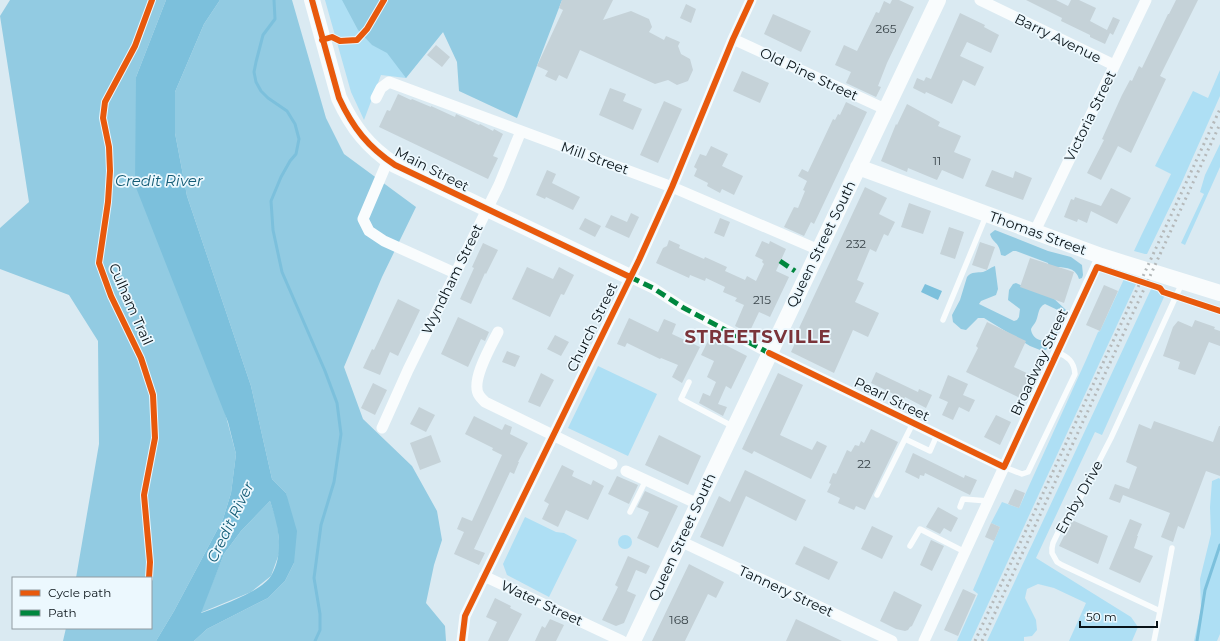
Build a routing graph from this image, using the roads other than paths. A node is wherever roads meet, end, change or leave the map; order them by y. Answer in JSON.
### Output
{"nodes":[{"id":1,"x":312,"y":0,"type":"edge"},
{"id":2,"x":751,"y":0,"type":"edge"},
{"id":3,"x":938,"y":0,"type":"edge"},
{"id":4,"x":980,"y":0,"type":"edge"},
{"id":5,"x":1146,"y":0,"type":"edge"},
{"id":6,"x":733,"y":39,"type":"junction"},
{"id":7,"x":1114,"y":65,"type":"junction"},
{"id":8,"x":376,"y":98,"type":"dead end"},
{"id":9,"x":885,"y":109,"type":"junction"},
{"id":10,"x":521,"y":131,"type":"junction"},
{"id":11,"x":388,"y":160,"type":"junction"},
{"id":12,"x":858,"y":167,"type":"junction"},
{"id":13,"x":672,"y":187,"type":"junction"},
{"id":14,"x":486,"y":209,"type":"junction"},
{"id":15,"x":987,"y":214,"type":"junction"},
{"id":16,"x":1035,"y":231,"type":"junction"},
{"id":17,"x":819,"y":250,"type":"junction"},
{"id":18,"x":1101,"y":256,"type":"junction"},
{"id":19,"x":455,"y":273,"type":"junction"},
{"id":20,"x":630,"y":277,"type":"junction"},
{"id":21,"x":1183,"y":281,"type":"junction"},
{"id":22,"x":1220,"y":293,"type":"edge"},
{"id":23,"x":943,"y":320,"type":"dead end"},
{"id":24,"x":498,"y":332,"type":"dead end"},
{"id":25,"x":769,"y":352,"type":"junction"},
{"id":26,"x":1057,"y":352,"type":"junction"},
{"id":27,"x":689,"y":382,"type":"dead end"},
{"id":28,"x":913,"y":423,"type":"junction"},
{"id":29,"x":382,"y":428,"type":"dead end"},
{"id":30,"x":734,"y":428,"type":"junction"},
{"id":31,"x":552,"y":435,"type":"junction"},
{"id":32,"x":937,"y":435,"type":"junction"},
{"id":33,"x":905,"y":439,"type":"junction"},
{"id":34,"x":612,"y":464,"type":"dead end"},
{"id":35,"x":1004,"y":467,"type":"junction"},
{"id":36,"x":626,"y":471,"type":"dead end"},
{"id":37,"x":646,"y":480,"type":"junction"},
{"id":38,"x":877,"y":495,"type":"dead end"},
{"id":39,"x":988,"y":501,"type":"junction"},
{"id":40,"x":698,"y":504,"type":"junction"},
{"id":41,"x":960,"y":507,"type":"dead end"},
{"id":42,"x":630,"y":512,"type":"dead end"},
{"id":43,"x":680,"y":542,"type":"junction"},
{"id":44,"x":910,"y":546,"type":"dead end"},
{"id":45,"x":1172,"y":548,"type":"dead end"},
{"id":46,"x":965,"y":552,"type":"junction"},
{"id":47,"x":484,"y":576,"type":"junction"},
{"id":48,"x":1160,"y":611,"type":"junction"},
{"id":49,"x":462,"y":641,"type":"edge"},
{"id":50,"x":622,"y":641,"type":"edge"},
{"id":51,"x":633,"y":641,"type":"edge"},
{"id":52,"x":892,"y":641,"type":"edge"},
{"id":53,"x":924,"y":641,"type":"edge"},
{"id":54,"x":1154,"y":641,"type":"edge"}],
"edges":[{"from":1,"to":11,"type":"street","name":"Main Street"},
{"from":2,"to":6,"type":"street","name":"Church Street"},
{"from":3,"to":9,"type":"street","name":"Queen Street South"},
{"from":4,"to":7,"type":"street","name":"Barry Avenue"},
{"from":5,"to":7,"type":"street","name":"Victoria Street"},
{"from":6,"to":9,"type":"street","name":"Old Pine Street"},
{"from":6,"to":13,"type":"street","name":"Church Street"},
{"from":7,"to":16,"type":"street","name":"Victoria Street"},
{"from":8,"to":10,"type":"street","name":"Mill Street"},
{"from":9,"to":12,"type":"street","name":"Queen Street South"},
{"from":10,"to":13,"type":"street","name":"Mill Street"},
{"from":10,"to":14,"type":"street","name":"Wyndham Street"},
{"from":11,"to":14,"type":"street","name":"Main Street"},
{"from":11,"to":19,"type":"street"},
{"from":12,"to":15,"type":"street","name":"Thomas Street"},
{"from":12,"to":17,"type":"street","name":"Queen Street South"},
{"from":13,"to":17,"type":"street","name":"Mill Street"},
{"from":13,"to":20,"type":"street","name":"Church Street"},
{"from":14,"to":19,"type":"street","name":"Wyndham Street"},
{"from":14,"to":20,"type":"street","name":"Main Street"},
{"from":15,"to":16,"type":"street","name":"Thomas Street"},
{"from":15,"to":23,"type":"lane"},
{"from":16,"to":18,"type":"street","name":"Thomas Street"},
{"from":17,"to":25,"type":"street","name":"Queen Street South"},
{"from":18,"to":21,"type":"street","name":"Thomas Street"},
{"from":18,"to":26,"type":"street","name":"Broadway Street"},
{"from":19,"to":29,"type":"street","name":"Wyndham Street"},
{"from":20,"to":25,"type":"street","name":"Main Street"},
{"from":20,"to":31,"type":"street","name":"Church Street"},
{"from":21,"to":22,"type":"street","name":"Thomas Street"},
{"from":21,"to":48,"type":"lane","name":"Emby Drive"},
{"from":24,"to":31,"type":"street"},
{"from":25,"to":28,"type":"street","name":"Pearl Street"},
{"from":25,"to":30,"type":"street","name":"Queen Street South"},
{"from":26,"to":35,"type":"street","name":"Broadway Street"},
{"from":26,"to":35,"type":"lane"},
{"from":27,"to":30,"type":"lane"},
{"from":28,"to":32,"type":"street","name":"Pearl Street"},
{"from":28,"to":33,"type":"lane"},
{"from":30,"to":40,"type":"street","name":"Queen Street South"},
{"from":31,"to":34,"type":"street"},
{"from":31,"to":47,"type":"street","name":"Church Street"},
{"from":32,"to":33,"type":"lane"},
{"from":32,"to":35,"type":"street","name":"Pearl Street"},
{"from":33,"to":38,"type":"lane"},
{"from":35,"to":39,"type":"street","name":"Broadway Street"},
{"from":36,"to":37,"type":"street"},
{"from":37,"to":40,"type":"street"},
{"from":37,"to":42,"type":"lane"},
{"from":39,"to":41,"type":"lane"},
{"from":39,"to":46,"type":"street","name":"Broadway Street"},
{"from":40,"to":43,"type":"street","name":"Queen Street South"},
{"from":43,"to":51,"type":"street","name":"Queen Street South"},
{"from":43,"to":52,"type":"street","name":"Tannery Street"},
{"from":44,"to":46,"type":"lane"},
{"from":45,"to":48,"type":"lane"},
{"from":46,"to":53,"type":"street","name":"Broadway Street"},
{"from":47,"to":49,"type":"street","name":"Church Street"},
{"from":47,"to":50,"type":"street","name":"Water Street"},
{"from":48,"to":54,"type":"lane"}]}
